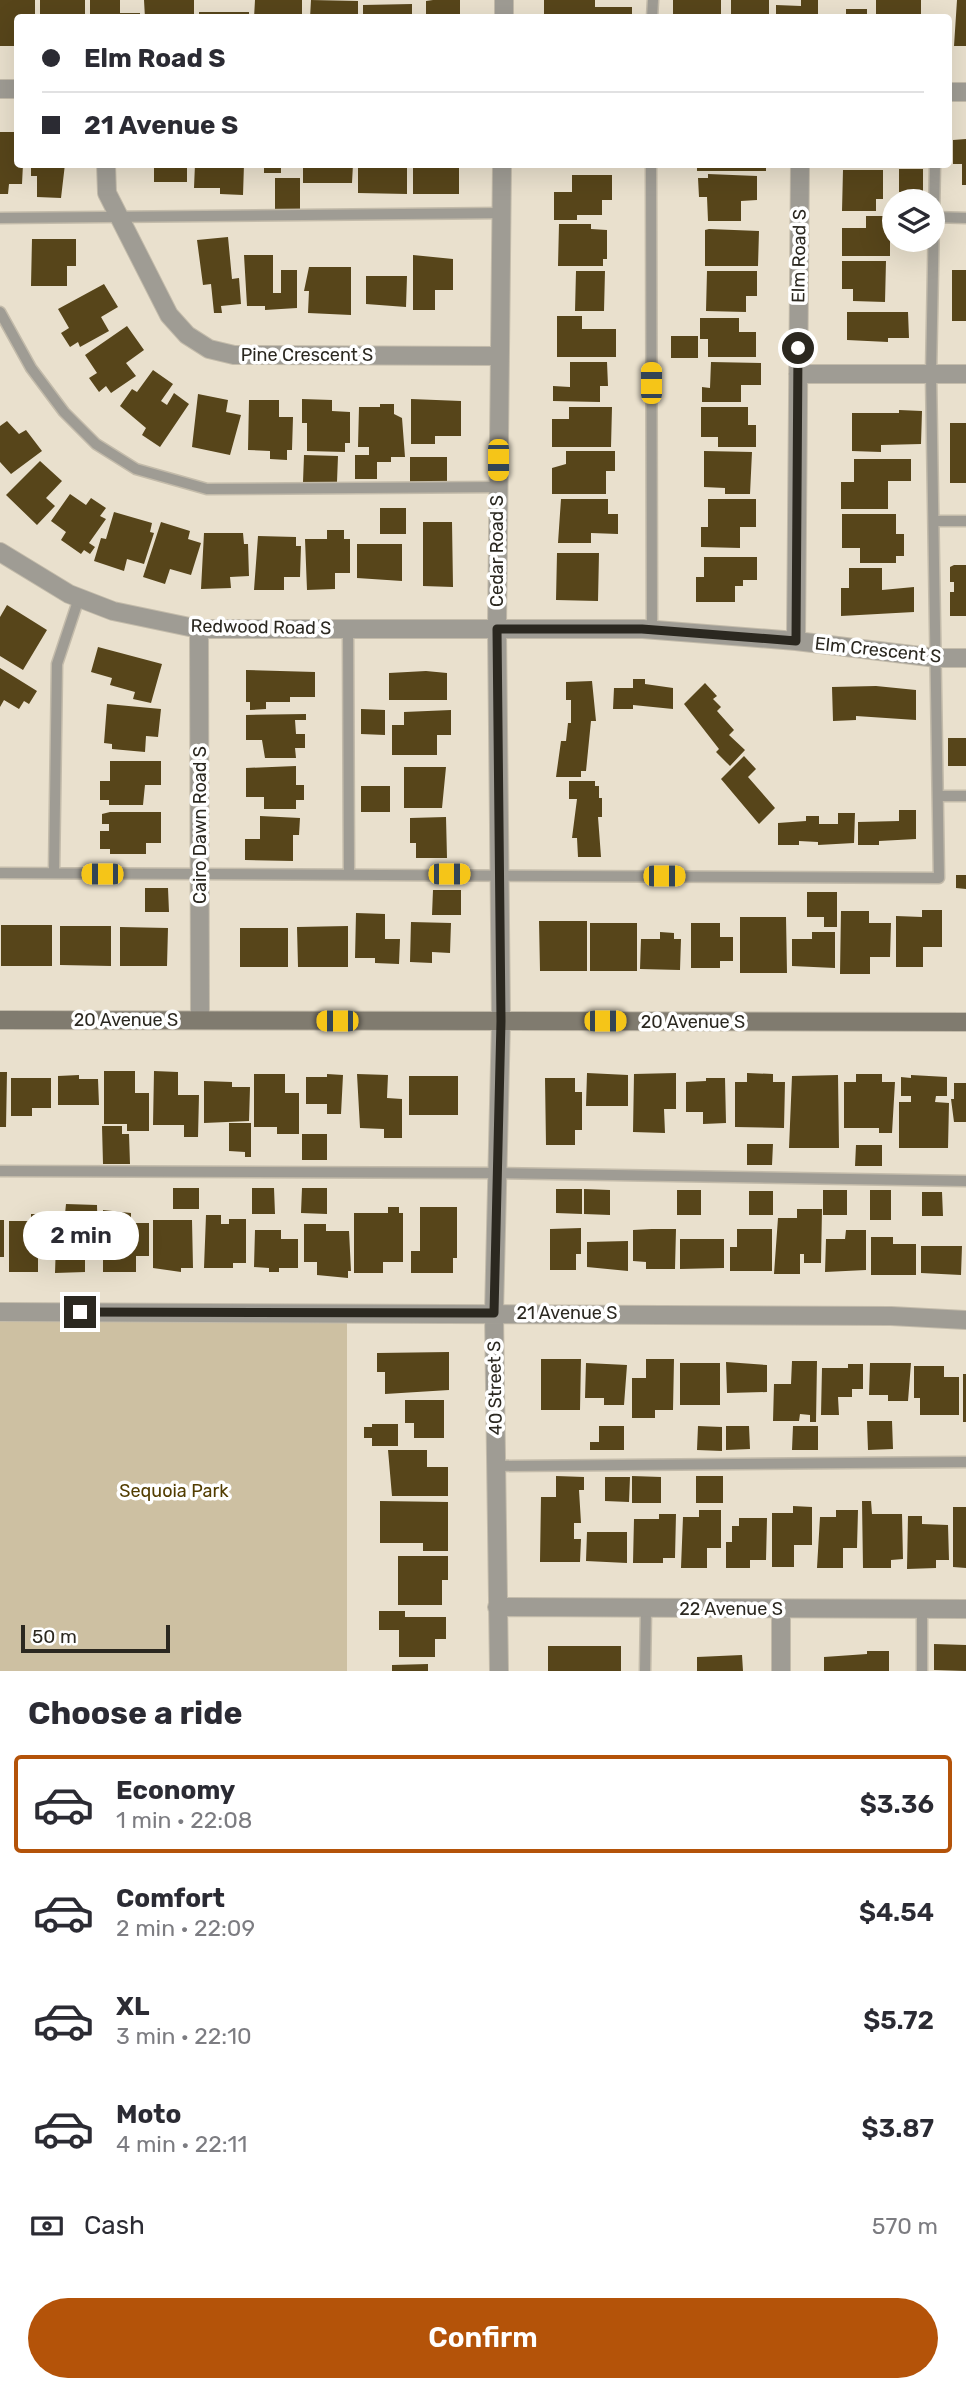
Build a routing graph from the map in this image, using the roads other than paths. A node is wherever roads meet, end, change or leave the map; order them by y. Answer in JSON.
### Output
{"nodes":[{"id":1,"x":106,"y":168,"type":"edge"},
{"id":2,"x":502,"y":168,"type":"edge"},
{"id":3,"x":651,"y":168,"type":"edge"},
{"id":4,"x":800,"y":168,"type":"edge"},
{"id":5,"x":935,"y":168,"type":"edge"},
{"id":6,"x":935,"y":189,"type":"edge"},
{"id":7,"x":501,"y":213,"type":"junction"},
{"id":8,"x":119,"y":216,"type":"junction"},
{"id":9,"x":945,"y":217,"type":"edge"},
{"id":10,"x":0,"y":218,"type":"edge"},
{"id":11,"x":966,"y":218,"type":"edge"},
{"id":12,"x":933,"y":252,"type":"edge"},
{"id":13,"x":0,"y":312,"type":"edge"},
{"id":14,"x":498,"y":356,"type":"junction"},
{"id":15,"x":797,"y":374,"type":"junction"},
{"id":16,"x":931,"y":374,"type":"junction"},
{"id":17,"x":966,"y":374,"type":"edge"},
{"id":18,"x":498,"y":487,"type":"junction"},
{"id":19,"x":966,"y":521,"type":"edge"},
{"id":20,"x":934,"y":522,"type":"junction"},
{"id":21,"x":0,"y":552,"type":"edge"},
{"id":22,"x":79,"y":598,"type":"junction"},
{"id":23,"x":199,"y":629,"type":"junction"},
{"id":24,"x":348,"y":629,"type":"junction"},
{"id":25,"x":497,"y":629,"type":"junction"},
{"id":26,"x":652,"y":629,"type":"junction"},
{"id":27,"x":796,"y":641,"type":"junction"},
{"id":28,"x":937,"y":658,"type":"junction"},
{"id":29,"x":966,"y":658,"type":"edge"},
{"id":30,"x":938,"y":796,"type":"junction"},
{"id":31,"x":966,"y":796,"type":"edge"},
{"id":32,"x":0,"y":873,"type":"edge"},
{"id":33,"x":54,"y":873,"type":"junction"},
{"id":34,"x":200,"y":874,"type":"junction"},
{"id":35,"x":349,"y":874,"type":"junction"},
{"id":36,"x":500,"y":874,"type":"junction"},
{"id":37,"x":0,"y":1020,"type":"edge"},
{"id":38,"x":200,"y":1020,"type":"junction"},
{"id":39,"x":501,"y":1021,"type":"junction"},
{"id":40,"x":966,"y":1022,"type":"edge"},
{"id":41,"x":0,"y":1171,"type":"edge"},
{"id":42,"x":497,"y":1173,"type":"junction"},
{"id":43,"x":966,"y":1181,"type":"edge"},
{"id":44,"x":0,"y":1312,"type":"edge"},
{"id":45,"x":494,"y":1313,"type":"junction"},
{"id":46,"x":966,"y":1320,"type":"edge"},
{"id":47,"x":966,"y":1462,"type":"edge"},
{"id":48,"x":495,"y":1466,"type":"junction"},
{"id":49,"x":497,"y":1606,"type":"junction"},
{"id":50,"x":646,"y":1609,"type":"junction"},
{"id":51,"x":781,"y":1609,"type":"junction"},
{"id":52,"x":922,"y":1609,"type":"junction"},
{"id":53,"x":966,"y":1609,"type":"edge"},
{"id":54,"x":499,"y":1671,"type":"edge"},
{"id":55,"x":645,"y":1671,"type":"edge"},
{"id":56,"x":781,"y":1671,"type":"edge"},
{"id":57,"x":922,"y":1671,"type":"edge"}],
"edges":[{"from":1,"to":8,"type":"street","name":"Pine Crescent S"},
{"from":2,"to":7,"type":"street","name":"Cedar Road S"},
{"from":3,"to":26,"type":"lane"},
{"from":4,"to":15,"type":"street","name":"Elm Road S"},
{"from":5,"to":6,"type":"lane"},
{"from":7,"to":8,"type":"lane"},
{"from":7,"to":14,"type":"street","name":"Cedar Road S"},
{"from":8,"to":10,"type":"lane"},
{"from":8,"to":14,"type":"street","name":"Pine Crescent S"},
{"from":9,"to":11,"type":"lane"},
{"from":12,"to":16,"type":"lane"},
{"from":13,"to":18,"type":"lane"},
{"from":14,"to":18,"type":"street","name":"Cedar Road S"},
{"from":15,"to":16,"type":"street"},
{"from":15,"to":27,"type":"street","name":"Elm Road S"},
{"from":16,"to":17,"type":"street"},
{"from":16,"to":20,"type":"lane"},
{"from":18,"to":25,"type":"street","name":"Cedar Road S"},
{"from":19,"to":20,"type":"lane"},
{"from":20,"to":28,"type":"lane"},
{"from":21,"to":22,"type":"street","name":"Redwood Road S"},
{"from":22,"to":23,"type":"street","name":"Redwood Road S"},
{"from":22,"to":33,"type":"lane"},
{"from":23,"to":24,"type":"street","name":"Redwood Road S"},
{"from":23,"to":34,"type":"street","name":"Cairo Dawn Road S"},
{"from":24,"to":25,"type":"street","name":"Redwood Road S"},
{"from":24,"to":35,"type":"lane"},
{"from":25,"to":26,"type":"street","name":"Elm Crescent S"},
{"from":25,"to":36,"type":"street","name":"Cedar Road S"},
{"from":26,"to":27,"type":"street","name":"Elm Crescent S"},
{"from":27,"to":28,"type":"street","name":"Elm Crescent S"},
{"from":28,"to":29,"type":"street","name":"Elm Crescent S"},
{"from":28,"to":30,"type":"lane"},
{"from":30,"to":31,"type":"lane"},
{"from":30,"to":36,"type":"lane"},
{"from":32,"to":33,"type":"lane"},
{"from":33,"to":34,"type":"lane"},
{"from":34,"to":35,"type":"lane"},
{"from":34,"to":38,"type":"street","name":"Cairo Dawn Road S"},
{"from":35,"to":36,"type":"lane"},
{"from":36,"to":39,"type":"street","name":"Cedar Road S"},
{"from":37,"to":38,"type":"street","name":"20 Avenue S"},
{"from":38,"to":39,"type":"street","name":"20 Avenue S"},
{"from":39,"to":40,"type":"street","name":"20 Avenue S"},
{"from":39,"to":42,"type":"street","name":"40 Street S"},
{"from":41,"to":42,"type":"lane"},
{"from":42,"to":43,"type":"lane"},
{"from":42,"to":45,"type":"street","name":"40 Street S"},
{"from":44,"to":45,"type":"street","name":"21 Avenue S"},
{"from":45,"to":46,"type":"street","name":"21 Avenue S"},
{"from":45,"to":48,"type":"street","name":"40 Street S"},
{"from":47,"to":48,"type":"lane"},
{"from":48,"to":49,"type":"street","name":"40 Street S"},
{"from":49,"to":50,"type":"street","name":"22 Avenue S"},
{"from":49,"to":54,"type":"street","name":"40 Street S"},
{"from":50,"to":51,"type":"street","name":"22 Avenue S"},
{"from":50,"to":55,"type":"lane"},
{"from":51,"to":52,"type":"street","name":"22 Avenue S"},
{"from":51,"to":56,"type":"street"},
{"from":52,"to":53,"type":"street","name":"22 Avenue S"},
{"from":52,"to":57,"type":"lane"}]}
